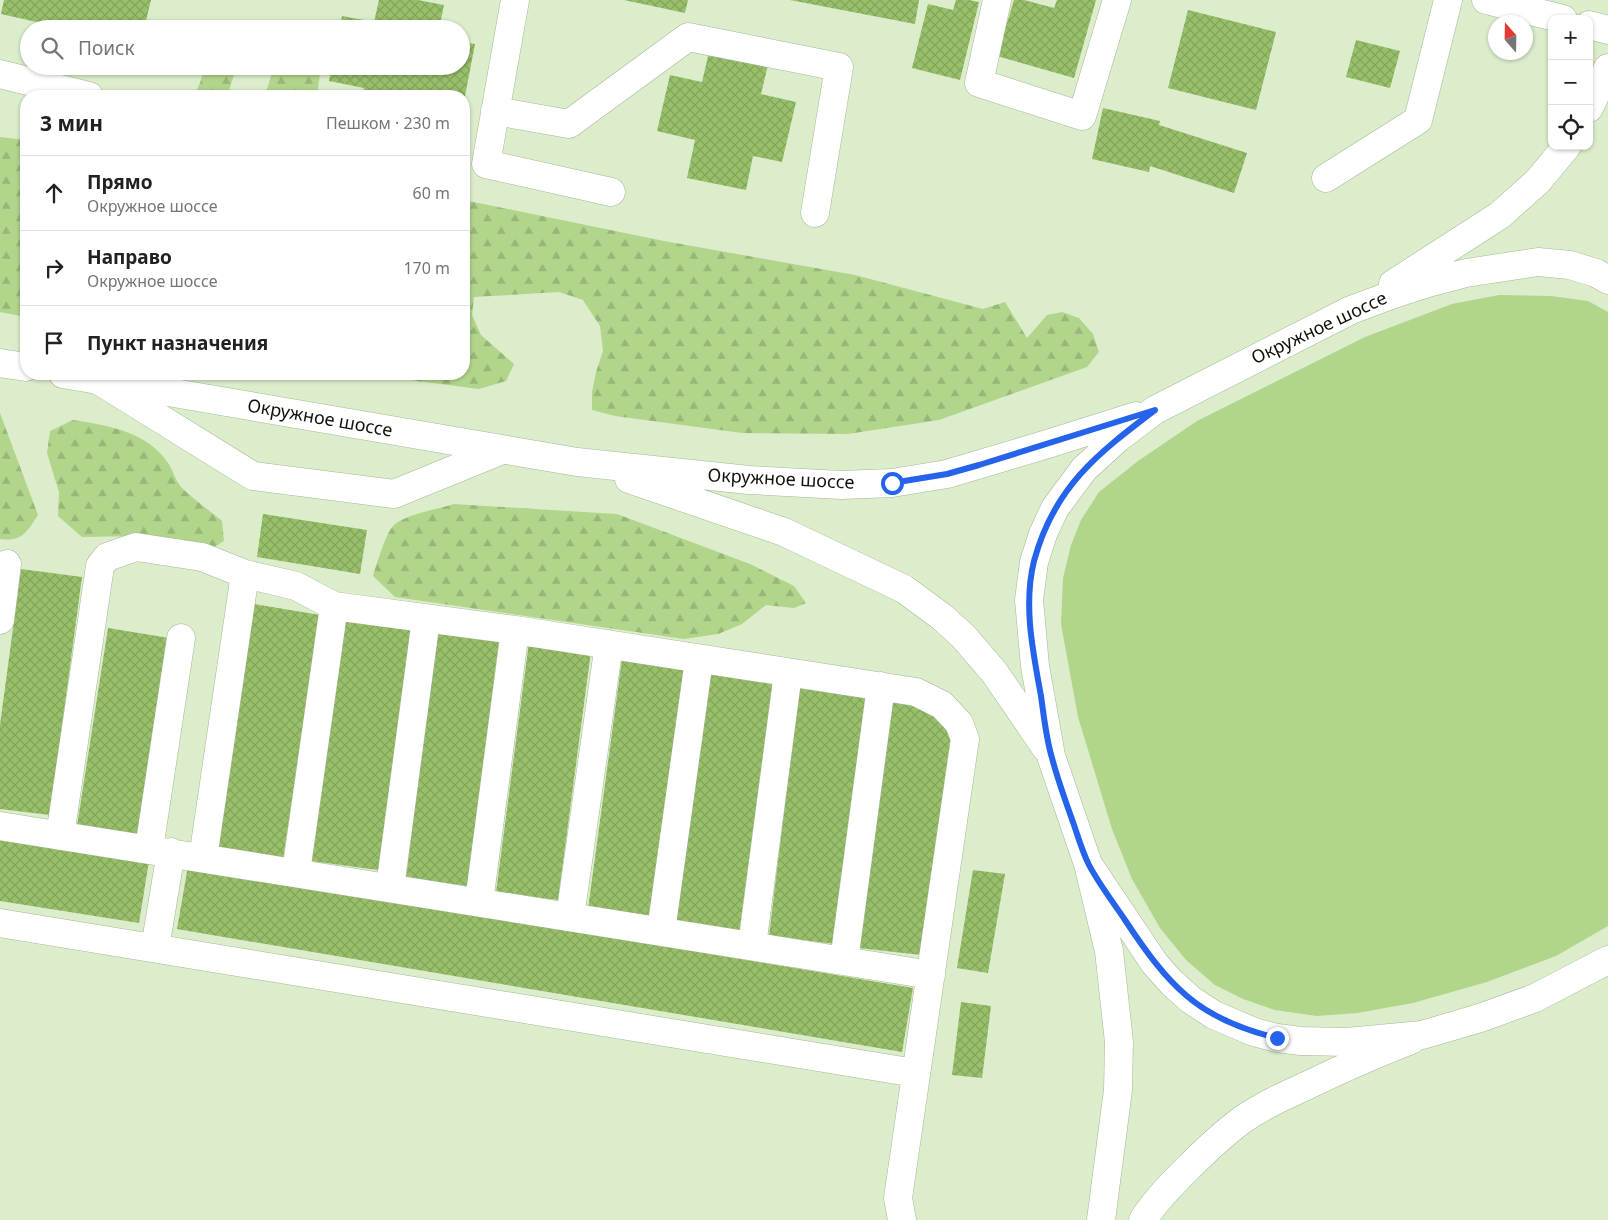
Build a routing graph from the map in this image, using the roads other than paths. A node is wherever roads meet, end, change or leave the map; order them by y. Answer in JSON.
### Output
{"nodes":[{"id":1,"x":515,"y":0,"type":"edge"},
{"id":2,"x":997,"y":0,"type":"edge"},
{"id":3,"x":1117,"y":0,"type":"edge"},
{"id":4,"x":1448,"y":0,"type":"edge"},
{"id":5,"x":1486,"y":0,"type":"edge"},
{"id":6,"x":1548,"y":15,"type":"edge"},
{"id":7,"x":1593,"y":26,"type":"edge"},
{"id":8,"x":1608,"y":30,"type":"edge"},
{"id":9,"x":1608,"y":68,"type":"edge"},
{"id":10,"x":0,"y":74,"type":"edge"},
{"id":11,"x":65,"y":90,"type":"edge"},
{"id":12,"x":1590,"y":105,"type":"edge"},
{"id":13,"x":496,"y":111,"type":"junction"},
{"id":14,"x":1564,"y":150,"type":"edge"},
{"id":15,"x":1326,"y":178,"type":"dead end"},
{"id":16,"x":611,"y":192,"type":"dead end"},
{"id":17,"x":815,"y":213,"type":"dead end"},
{"id":18,"x":1608,"y":280,"type":"edge"},
{"id":19,"x":1351,"y":310,"type":"junction"},
{"id":20,"x":0,"y":363,"type":"edge"},
{"id":21,"x":20,"y":366,"type":"edge"},
{"id":22,"x":98,"y":380,"type":"joint"},
{"id":23,"x":1155,"y":410,"type":"junction"},
{"id":24,"x":502,"y":450,"type":"junction"},
{"id":25,"x":578,"y":462,"type":"junction"},
{"id":26,"x":8,"y":564,"type":"dead end"},
{"id":27,"x":245,"y":574,"type":"junction"},
{"id":28,"x":334,"y":606,"type":"junction"},
{"id":29,"x":426,"y":619,"type":"junction"},
{"id":30,"x":0,"y":620,"type":"edge"},
{"id":31,"x":515,"y":630,"type":"junction"},
{"id":32,"x":181,"y":638,"type":"dead end"},
{"id":33,"x":608,"y":644,"type":"junction"},
{"id":34,"x":699,"y":660,"type":"junction"},
{"id":35,"x":788,"y":673,"type":"junction"},
{"id":36,"x":881,"y":686,"type":"junction"},
{"id":37,"x":1051,"y":756,"type":"junction"},
{"id":38,"x":0,"y":826,"type":"edge"},
{"id":39,"x":60,"y":836,"type":"junction"},
{"id":40,"x":160,"y":851,"type":"junction"},
{"id":41,"x":203,"y":858,"type":"junction"},
{"id":42,"x":1088,"y":864,"type":"junction"},
{"id":43,"x":296,"y":872,"type":"junction"},
{"id":44,"x":390,"y":888,"type":"junction"},
{"id":45,"x":479,"y":902,"type":"junction"},
{"id":46,"x":570,"y":917,"type":"junction"},
{"id":47,"x":0,"y":923,"type":"edge"},
{"id":48,"x":661,"y":931,"type":"junction"},
{"id":49,"x":752,"y":946,"type":"junction"},
{"id":50,"x":155,"y":948,"type":"junction"},
{"id":51,"x":1608,"y":960,"type":"edge"},
{"id":52,"x":844,"y":961,"type":"junction"},
{"id":53,"x":930,"y":975,"type":"junction"},
{"id":54,"x":1422,"y":1035,"type":"junction"},
{"id":55,"x":915,"y":1074,"type":"junction"},
{"id":56,"x":902,"y":1220,"type":"edge"},
{"id":57,"x":1101,"y":1220,"type":"edge"},
{"id":58,"x":1143,"y":1220,"type":"edge"}],
"edges":[{"from":1,"to":13,"type":"main road"},
{"from":2,"to":3,"type":"main road"},
{"from":4,"to":15,"type":"main road"},
{"from":5,"to":6,"type":"main road"},
{"from":7,"to":8,"type":"main road"},
{"from":9,"to":12,"type":"main road"},
{"from":10,"to":11,"type":"main road"},
{"from":13,"to":16,"type":"main road"},
{"from":13,"to":17,"type":"main road"},
{"from":14,"to":19,"type":"main road"},
{"from":18,"to":19,"type":"main road","name":"Окружное шоссе"},
{"from":19,"to":23,"type":"main road","name":"Окружное шоссе"},
{"from":20,"to":21,"type":"main road"},
{"from":22,"to":24,"type":"main road","name":"Окружное шоссе"},
{"from":22,"to":24,"type":"main road"},
{"from":23,"to":25,"type":"main road","name":"Окружное шоссе"},
{"from":23,"to":37,"type":"main road","name":"Окружное шоссе"},
{"from":24,"to":25,"type":"main road","name":"Окружное шоссе"},
{"from":25,"to":37,"type":"main road","name":"Окружное шоссе"},
{"from":26,"to":30,"type":"main road"},
{"from":27,"to":28,"type":"main road"},
{"from":27,"to":39,"type":"main road"},
{"from":27,"to":41,"type":"main road"},
{"from":28,"to":29,"type":"main road"},
{"from":28,"to":43,"type":"main road"},
{"from":29,"to":31,"type":"main road"},
{"from":29,"to":44,"type":"main road"},
{"from":31,"to":33,"type":"main road"},
{"from":31,"to":45,"type":"main road"},
{"from":32,"to":40,"type":"main road"},
{"from":33,"to":34,"type":"main road"},
{"from":33,"to":46,"type":"main road"},
{"from":34,"to":35,"type":"main road"},
{"from":34,"to":48,"type":"main road"},
{"from":35,"to":36,"type":"main road"},
{"from":35,"to":49,"type":"main road"},
{"from":36,"to":52,"type":"main road"},
{"from":36,"to":53,"type":"main road"},
{"from":37,"to":42,"type":"main road","name":"Окружное шоссе"},
{"from":38,"to":39,"type":"main road"},
{"from":39,"to":40,"type":"main road"},
{"from":40,"to":41,"type":"main road"},
{"from":40,"to":50,"type":"main road"},
{"from":41,"to":43,"type":"main road"},
{"from":42,"to":54,"type":"main road","name":"Окружное шоссе"},
{"from":42,"to":57,"type":"main road"},
{"from":43,"to":44,"type":"main road"},
{"from":44,"to":45,"type":"main road"},
{"from":45,"to":46,"type":"main road"},
{"from":46,"to":48,"type":"main road"},
{"from":47,"to":50,"type":"main road"},
{"from":48,"to":49,"type":"main road"},
{"from":49,"to":52,"type":"main road"},
{"from":50,"to":55,"type":"main road"},
{"from":51,"to":54,"type":"main road","name":"Окружное шоссе"},
{"from":52,"to":53,"type":"main road"},
{"from":53,"to":55,"type":"main road"},
{"from":54,"to":58,"type":"main road"},
{"from":55,"to":56,"type":"main road"}]}
